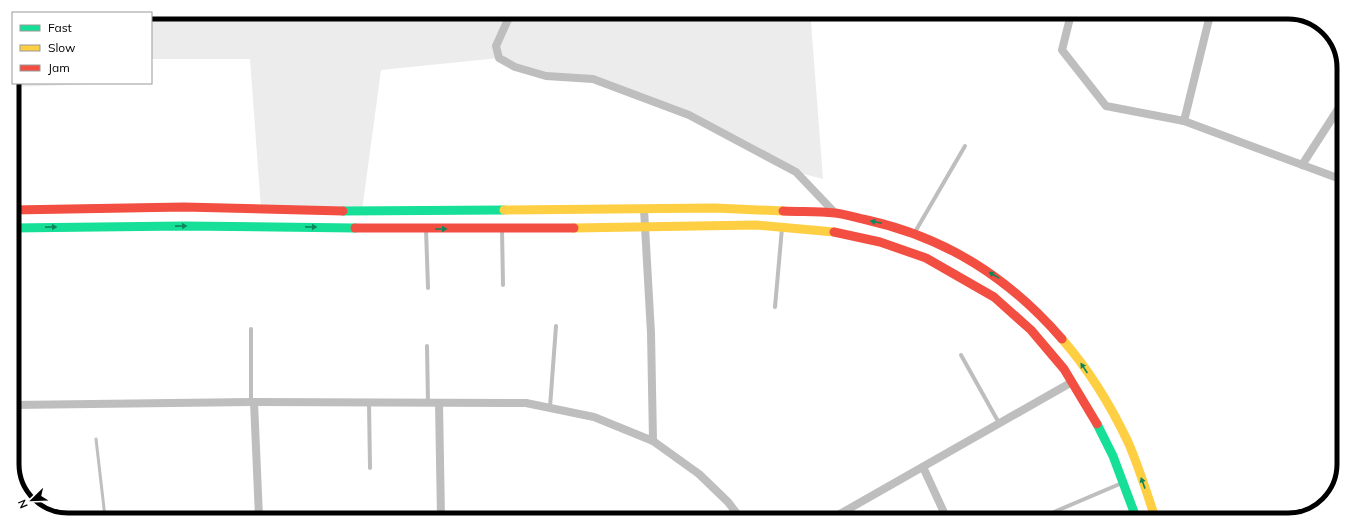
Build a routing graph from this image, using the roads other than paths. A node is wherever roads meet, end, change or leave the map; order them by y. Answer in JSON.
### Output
{"nodes":[{"id":1,"x":508,"y":19,"type":"edge"},
{"id":2,"x":1070,"y":19,"type":"edge"},
{"id":3,"x":1209,"y":19,"type":"edge"},
{"id":4,"x":1337,"y":111,"type":"edge"},
{"id":5,"x":1184,"y":121,"type":"junction"},
{"id":6,"x":965,"y":146,"type":"dead end"},
{"id":7,"x":1302,"y":165,"type":"junction"},
{"id":8,"x":1337,"y":178,"type":"edge"},
{"id":9,"x":644,"y":209,"type":"junction"},
{"id":10,"x":19,"y":210,"type":"edge"},
{"id":11,"x":836,"y":213,"type":"junction"},
{"id":12,"x":645,"y":227,"type":"junction"},
{"id":13,"x":19,"y":228,"type":"edge"},
{"id":14,"x":782,"y":228,"type":"junction"},
{"id":15,"x":426,"y":229,"type":"junction"},
{"id":16,"x":502,"y":229,"type":"junction"},
{"id":17,"x":915,"y":232,"type":"junction"},
{"id":18,"x":503,"y":285,"type":"dead end"},
{"id":19,"x":428,"y":288,"type":"dead end"},
{"id":20,"x":775,"y":307,"type":"dead end"},
{"id":21,"x":556,"y":326,"type":"dead end"},
{"id":22,"x":251,"y":329,"type":"dead end"},
{"id":23,"x":427,"y":346,"type":"dead end"},
{"id":24,"x":961,"y":355,"type":"dead end"},
{"id":25,"x":1072,"y":382,"type":"junction"},
{"id":26,"x":253,"y":402,"type":"junction"},
{"id":27,"x":369,"y":403,"type":"junction"},
{"id":28,"x":428,"y":403,"type":"junction"},
{"id":29,"x":439,"y":403,"type":"junction"},
{"id":30,"x":19,"y":405,"type":"edge"},
{"id":31,"x":550,"y":407,"type":"junction"},
{"id":32,"x":1000,"y":423,"type":"junction"},
{"id":33,"x":653,"y":441,"type":"junction"},
{"id":34,"x":923,"y":467,"type":"junction"},
{"id":35,"x":370,"y":468,"type":"dead end"},
{"id":36,"x":1123,"y":483,"type":"junction"},
{"id":37,"x":1054,"y":512,"type":"dead end"},
{"id":38,"x":259,"y":513,"type":"edge"},
{"id":39,"x":441,"y":513,"type":"edge"},
{"id":40,"x":737,"y":513,"type":"edge"},
{"id":41,"x":842,"y":513,"type":"edge"},
{"id":42,"x":944,"y":513,"type":"edge"},
{"id":43,"x":1134,"y":513,"type":"edge"},
{"id":44,"x":1153,"y":513,"type":"edge"}],
"edges":[{"from":1,"to":11,"type":"street"},
{"from":2,"to":5,"type":"street"},
{"from":3,"to":5,"type":"street"},
{"from":4,"to":7,"type":"street"},
{"from":5,"to":7,"type":"street"},
{"from":6,"to":17,"type":"lane"},
{"from":7,"to":8,"type":"street"},
{"from":9,"to":10,"type":"street"},
{"from":9,"to":11,"type":"street"},
{"from":9,"to":12,"type":"street"},
{"from":17,"to":11,"type":"street","one_way":true},
{"from":12,"to":14,"type":"street"},
{"from":12,"to":16,"type":"street"},
{"from":12,"to":33,"type":"street"},
{"from":13,"to":15,"type":"street","one_way":true},
{"from":14,"to":20,"type":"lane"},
{"from":14,"to":25,"type":"street"},
{"from":15,"to":16,"type":"street","one_way":true},
{"from":15,"to":19,"type":"lane"},
{"from":16,"to":18,"type":"lane"},
{"from":44,"to":17,"type":"street","one_way":true},
{"from":21,"to":31,"type":"lane"},
{"from":22,"to":26,"type":"lane"},
{"from":23,"to":28,"type":"lane"},
{"from":24,"to":32,"type":"lane"},
{"from":25,"to":32,"type":"street"},
{"from":25,"to":36,"type":"street"},
{"from":26,"to":27,"type":"street"},
{"from":26,"to":30,"type":"street"},
{"from":26,"to":38,"type":"street"},
{"from":27,"to":28,"type":"street"},
{"from":27,"to":35,"type":"lane"},
{"from":28,"to":29,"type":"street"},
{"from":29,"to":31,"type":"street"},
{"from":29,"to":39,"type":"street"},
{"from":31,"to":33,"type":"street"},
{"from":32,"to":34,"type":"street"},
{"from":33,"to":40,"type":"street"},
{"from":34,"to":41,"type":"street"},
{"from":34,"to":42,"type":"street"},
{"from":36,"to":37,"type":"lane"},
{"from":36,"to":43,"type":"street"}]}
